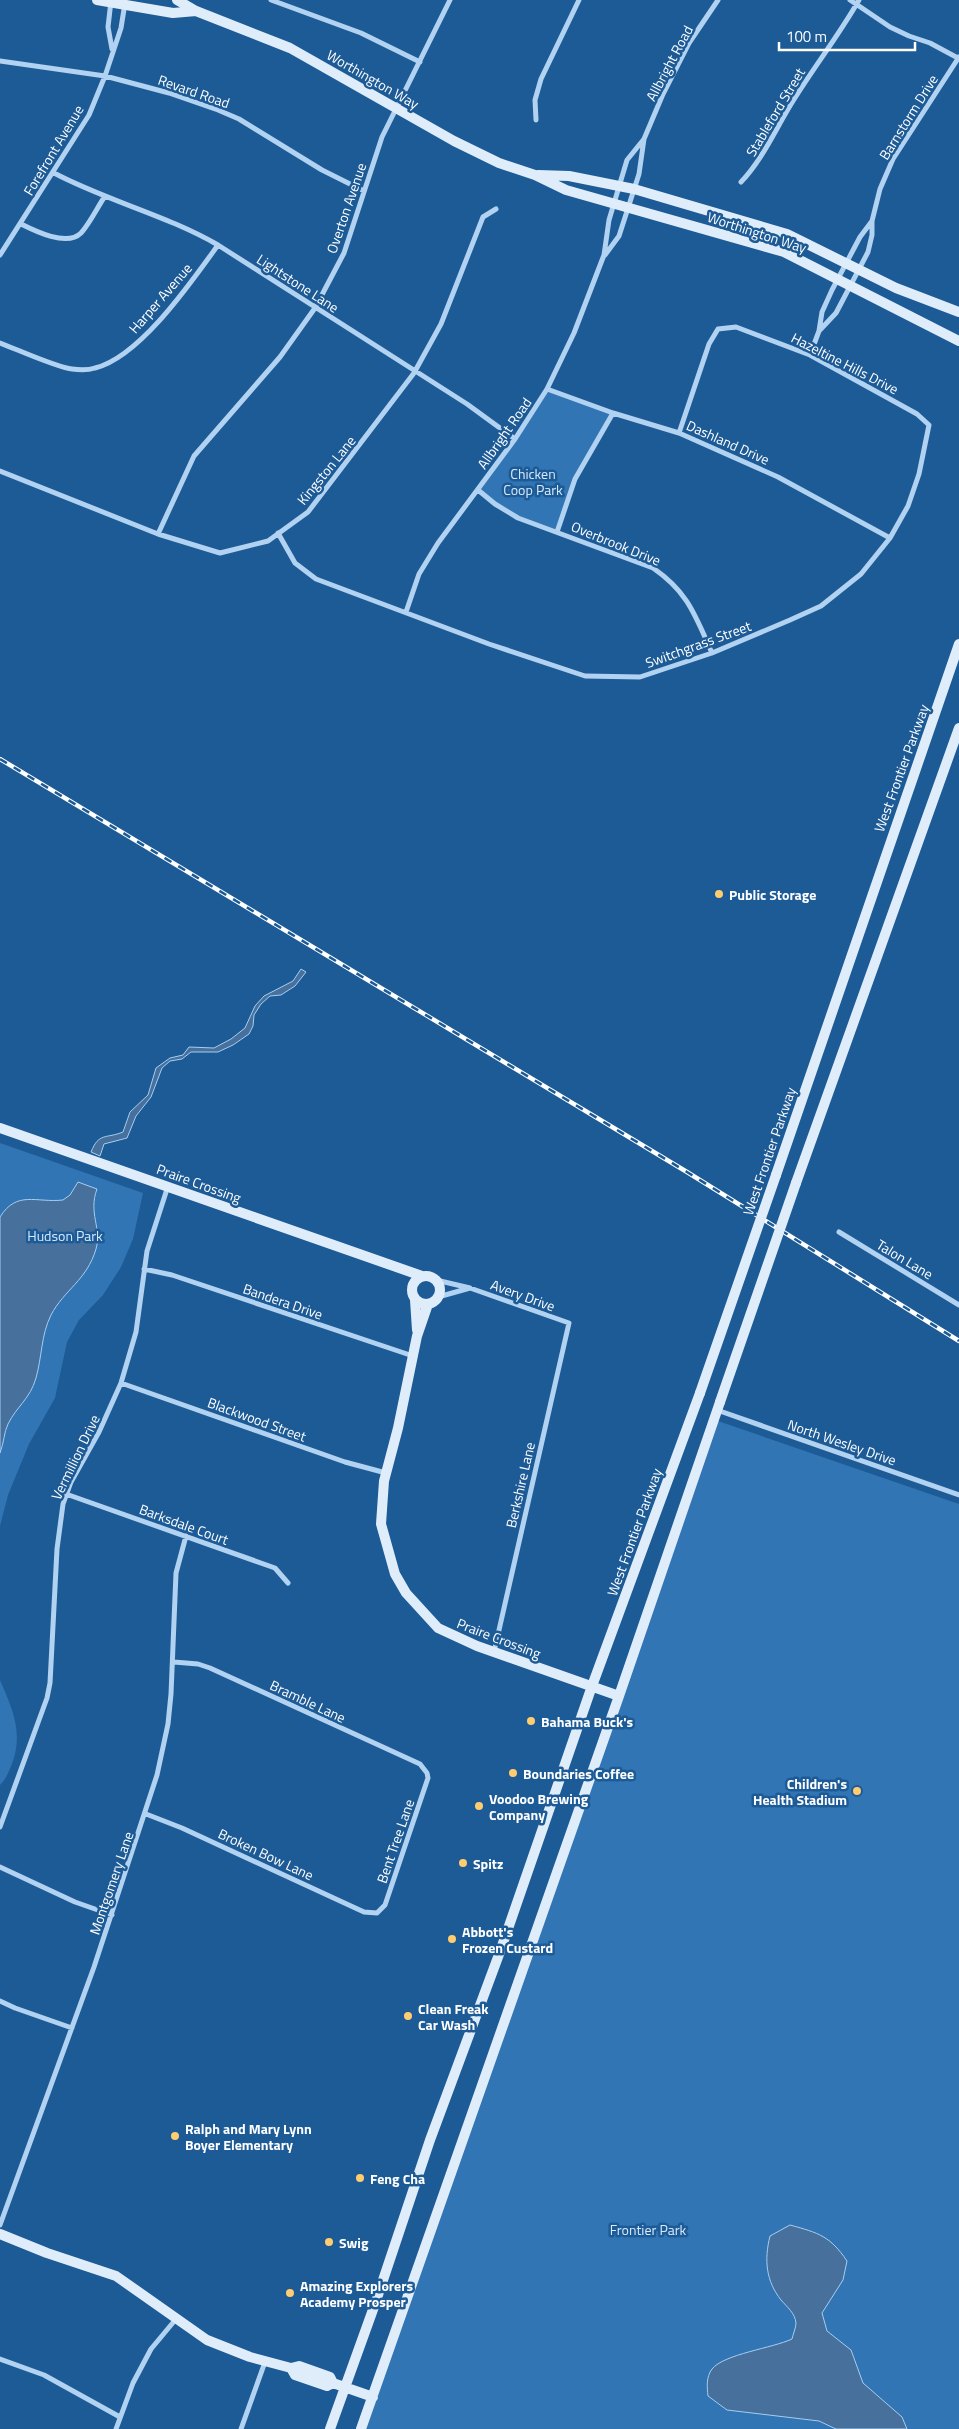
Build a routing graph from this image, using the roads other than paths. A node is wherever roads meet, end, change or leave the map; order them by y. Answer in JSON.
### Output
{"nodes":[{"id":1,"x":97,"y":0,"type":"edge"},
{"id":2,"x":177,"y":0,"type":"edge"},
{"id":3,"x":272,"y":0,"type":"edge"},
{"id":4,"x":450,"y":0,"type":"edge"},
{"id":5,"x":579,"y":0,"type":"edge"},
{"id":6,"x":718,"y":0,"type":"edge"},
{"id":7,"x":850,"y":0,"type":"edge"},
{"id":8,"x":111,"y":1,"type":"edge"},
{"id":9,"x":125,"y":2,"type":"edge"},
{"id":10,"x":857,"y":2,"type":"edge"},
{"id":11,"x":196,"y":11,"type":"junction"},
{"id":12,"x":112,"y":50,"type":"junction"},
{"id":13,"x":959,"y":57,"type":"edge"},
{"id":14,"x":0,"y":61,"type":"edge"},
{"id":15,"x":420,"y":62,"type":"junction"},
{"id":16,"x":105,"y":76,"type":"junction"},
{"id":17,"x":396,"y":109,"type":"junction"},
{"id":18,"x":536,"y":120,"type":"dead end"},
{"id":19,"x":644,"y":139,"type":"junction"},
{"id":20,"x":54,"y":173,"type":"junction"},
{"id":21,"x":535,"y":175,"type":"junction"},
{"id":22,"x":741,"y":182,"type":"dead end"},
{"id":23,"x":619,"y":186,"type":"junction"},
{"id":24,"x":634,"y":189,"type":"junction"},
{"id":25,"x":364,"y":191,"type":"junction"},
{"id":26,"x":105,"y":196,"type":"junction"},
{"id":27,"x":614,"y":203,"type":"junction"},
{"id":28,"x":628,"y":207,"type":"junction"},
{"id":29,"x":496,"y":208,"type":"dead end"},
{"id":30,"x":872,"y":221,"type":"junction"},
{"id":31,"x":21,"y":224,"type":"junction"},
{"id":32,"x":218,"y":245,"type":"junction"},
{"id":33,"x":0,"y":255,"type":"edge"},
{"id":34,"x":604,"y":256,"type":"junction"},
{"id":35,"x":846,"y":263,"type":"junction"},
{"id":36,"x":859,"y":270,"type":"junction"},
{"id":37,"x":838,"y":279,"type":"junction"},
{"id":38,"x":851,"y":285,"type":"junction"},
{"id":39,"x":315,"y":308,"type":"junction"},
{"id":40,"x":959,"y":312,"type":"edge"},
{"id":41,"x":819,"y":331,"type":"junction"},
{"id":42,"x":958,"y":338,"type":"edge"},
{"id":43,"x":0,"y":343,"type":"edge"},
{"id":44,"x":810,"y":354,"type":"junction"},
{"id":45,"x":414,"y":372,"type":"junction"},
{"id":46,"x":548,"y":389,"type":"junction"},
{"id":47,"x":613,"y":413,"type":"junction"},
{"id":48,"x":929,"y":425,"type":"joint"},
{"id":49,"x":679,"y":433,"type":"junction"},
{"id":50,"x":515,"y":439,"type":"junction"},
{"id":51,"x":0,"y":471,"type":"edge"},
{"id":52,"x":478,"y":490,"type":"junction"},
{"id":53,"x":557,"y":532,"type":"junction"},
{"id":54,"x":278,"y":533,"type":"junction"},
{"id":55,"x":158,"y":534,"type":"junction"},
{"id":56,"x":890,"y":538,"type":"junction"},
{"id":57,"x":406,"y":612,"type":"junction"},
{"id":58,"x":959,"y":644,"type":"edge"},
{"id":59,"x":712,"y":653,"type":"junction"},
{"id":60,"x":959,"y":728,"type":"edge"},
{"id":61,"x":0,"y":1128,"type":"edge"},
{"id":62,"x":168,"y":1186,"type":"junction"},
{"id":63,"x":839,"y":1232,"type":"dead end"},
{"id":64,"x":389,"y":1265,"type":"junction"},
{"id":65,"x":144,"y":1270,"type":"junction"},
{"id":66,"x":422,"y":1276,"type":"junction"},
{"id":67,"x":436,"y":1280,"type":"junction"},
{"id":68,"x":412,"y":1285,"type":"junction"},
{"id":69,"x":470,"y":1288,"type":"junction"},
{"id":70,"x":438,"y":1297,"type":"junction"},
{"id":71,"x":415,"y":1300,"type":"junction"},
{"id":72,"x":428,"y":1304,"type":"junction"},
{"id":73,"x":959,"y":1305,"type":"edge"},
{"id":74,"x":569,"y":1323,"type":"joint"},
{"id":75,"x":417,"y":1336,"type":"junction"},
{"id":76,"x":413,"y":1356,"type":"junction"},
{"id":77,"x":121,"y":1382,"type":"junction"},
{"id":78,"x":718,"y":1406,"type":"junction"},
{"id":79,"x":386,"y":1473,"type":"junction"},
{"id":80,"x":66,"y":1494,"type":"junction"},
{"id":81,"x":959,"y":1495,"type":"edge"},
{"id":82,"x":186,"y":1536,"type":"junction"},
{"id":83,"x":288,"y":1583,"type":"dead end"},
{"id":84,"x":494,"y":1652,"type":"junction"},
{"id":85,"x":174,"y":1662,"type":"junction"},
{"id":86,"x":592,"y":1686,"type":"junction"},
{"id":87,"x":619,"y":1696,"type":"junction"},
{"id":88,"x":427,"y":1772,"type":"joint"},
{"id":89,"x":146,"y":1814,"type":"junction"},
{"id":90,"x":0,"y":1827,"type":"edge"},
{"id":91,"x":0,"y":1867,"type":"edge"},
{"id":92,"x":377,"y":1913,"type":"joint"},
{"id":93,"x":112,"y":1915,"type":"junction"},
{"id":94,"x":0,"y":2000,"type":"edge"},
{"id":95,"x":72,"y":2028,"type":"junction"},
{"id":96,"x":0,"y":2226,"type":"edge"},
{"id":97,"x":0,"y":2234,"type":"edge"},
{"id":98,"x":176,"y":2318,"type":"junction"},
{"id":99,"x":0,"y":2358,"type":"edge"},
{"id":100,"x":265,"y":2361,"type":"junction"},
{"id":101,"x":345,"y":2387,"type":"junction"},
{"id":102,"x":373,"y":2397,"type":"junction"},
{"id":103,"x":120,"y":2417,"type":"junction"},
{"id":104,"x":116,"y":2429,"type":"edge"},
{"id":105,"x":241,"y":2429,"type":"edge"},
{"id":106,"x":330,"y":2429,"type":"edge"},
{"id":107,"x":361,"y":2429,"type":"edge"}],
"edges":[{"from":1,"to":8,"type":"street"},
{"from":2,"to":11,"type":"street","name":"Worthington Way"},
{"from":3,"to":15,"type":"street"},
{"from":4,"to":15,"type":"street","name":"Overton Avenue"},
{"from":5,"to":18,"type":"street"},
{"from":6,"to":19,"type":"street","name":"Allbright Road"},
{"from":7,"to":10,"type":"street"},
{"from":8,"to":9,"type":"street"},
{"from":8,"to":12,"type":"street","name":"Forefront Avenue"},
{"from":9,"to":11,"type":"street"},
{"from":9,"to":12,"type":"street","name":"Forefront Avenue"},
{"from":10,"to":13,"type":"street"},
{"from":10,"to":22,"type":"street","name":"Stableford Street"},
{"from":11,"to":17,"type":"street","name":"Worthington Way"},
{"from":12,"to":16,"type":"street","name":"Forefront Avenue"},
{"from":13,"to":30,"type":"street","name":"Barnstorm Drive"},
{"from":14,"to":16,"type":"street","name":"Revard Road"},
{"from":15,"to":17,"type":"street","name":"Overton Avenue"},
{"from":16,"to":20,"type":"street","name":"Forefront Avenue"},
{"from":16,"to":25,"type":"street","name":"Revard Road"},
{"from":17,"to":21,"type":"street","name":"Worthington Way"},
{"from":17,"to":25,"type":"street","name":"Overton Avenue"},
{"from":19,"to":23,"type":"street","name":"Allbright Road"},
{"from":19,"to":24,"type":"street","name":"Allbright Road"},
{"from":20,"to":26,"type":"street","name":"Lightstone Lane"},
{"from":20,"to":31,"type":"street","name":"Forefront Avenue"},
{"from":21,"to":23,"type":"street","name":"Worthington Way"},
{"from":21,"to":27,"type":"street","name":"Worthington Way"},
{"from":23,"to":24,"type":"street","name":"Worthington Way"},
{"from":23,"to":27,"type":"street","name":"Allbright Road"},
{"from":24,"to":28,"type":"street","name":"Allbright Road"},
{"from":24,"to":35,"type":"street","name":"Worthington Way"},
{"from":25,"to":39,"type":"street","name":"Overton Avenue"},
{"from":26,"to":31,"type":"street"},
{"from":26,"to":32,"type":"street","name":"Lightstone Lane"},
{"from":27,"to":28,"type":"street","name":"Worthington Way"},
{"from":27,"to":34,"type":"street","name":"Allbright Road"},
{"from":28,"to":34,"type":"street","name":"Allbright Road"},
{"from":28,"to":37,"type":"street","name":"Worthington Way"},
{"from":29,"to":45,"type":"street","name":"Kingston Lane"},
{"from":30,"to":35,"type":"street","name":"Barnstorm Drive"},
{"from":30,"to":36,"type":"street","name":"Barnstorm Drive"},
{"from":31,"to":33,"type":"street","name":"Forefront Avenue"},
{"from":32,"to":39,"type":"street","name":"Lightstone Lane"},
{"from":32,"to":43,"type":"street","name":"Harper Avenue"},
{"from":34,"to":46,"type":"street","name":"Allbright Road"},
{"from":35,"to":36,"type":"street","name":"Worthington Way"},
{"from":35,"to":37,"type":"street","name":"Barnstorm Drive"},
{"from":36,"to":38,"type":"street","name":"Barnstorm Drive"},
{"from":36,"to":40,"type":"street","name":"Worthington Way"},
{"from":37,"to":38,"type":"street","name":"Worthington Way"},
{"from":37,"to":41,"type":"street","name":"Barnstorm Drive"},
{"from":38,"to":41,"type":"street","name":"Barnstorm Drive"},
{"from":38,"to":42,"type":"street","name":"Worthington Way"},
{"from":39,"to":45,"type":"street","name":"Lightstone Lane"},
{"from":39,"to":55,"type":"street","name":"Overton Avenue"},
{"from":41,"to":44,"type":"street","name":"Barnstorm Drive"},
{"from":44,"to":48,"type":"street","name":"Hazeltine Hills Drive"},
{"from":44,"to":49,"type":"street","name":"Hazeltine Hills Drive"},
{"from":45,"to":50,"type":"street","name":"Lightstone Lane"},
{"from":45,"to":54,"type":"street","name":"Kingston Lane"},
{"from":46,"to":47,"type":"street","name":"Dashland Drive"},
{"from":46,"to":50,"type":"street","name":"Allbright Road"},
{"from":47,"to":49,"type":"street","name":"Dashland Drive"},
{"from":47,"to":53,"type":"street"},
{"from":48,"to":56,"type":"street","name":"Switchgrass Street"},
{"from":49,"to":56,"type":"street","name":"Dashland Drive"},
{"from":50,"to":52,"type":"street","name":"Allbright Road"},
{"from":51,"to":55,"type":"street","name":"Kingston Lane"},
{"from":52,"to":53,"type":"street","name":"Overbrook Drive"},
{"from":52,"to":57,"type":"street","name":"Allbright Road"},
{"from":53,"to":59,"type":"street","name":"Overbrook Drive"},
{"from":54,"to":55,"type":"street","name":"Kingston Lane"},
{"from":54,"to":57,"type":"street","name":"Switchgrass Street"},
{"from":56,"to":59,"type":"street","name":"Switchgrass Street"},
{"from":57,"to":59,"type":"street","name":"Switchgrass Street"},
{"from":58,"to":86,"type":"street","name":"West Frontier Parkway","bridge":true},
{"from":60,"to":78,"type":"street","bridge":true},
{"from":61,"to":62,"type":"street","name":"Praire Crossing"},
{"from":62,"to":64,"type":"street","name":"Praire Crossing"},
{"from":62,"to":65,"type":"street","name":"Vermillion Drive"},
{"from":63,"to":73,"type":"street","name":"Talon Lane"},
{"from":64,"to":66,"type":"street","name":"Praire Crossing"},
{"from":64,"to":68,"type":"street","name":"Praire Crossing"},
{"from":65,"to":76,"type":"street","name":"Bandera Drive"},
{"from":65,"to":77,"type":"street","name":"Vermillion Drive"},
{"from":66,"to":67,"type":"street"},
{"from":66,"to":68,"type":"street"},
{"from":67,"to":69,"type":"street","name":"Avery Drive"},
{"from":67,"to":70,"type":"street"},
{"from":68,"to":71,"type":"street"},
{"from":69,"to":70,"type":"street","name":"Avery Drive"},
{"from":69,"to":74,"type":"street","name":"Avery Drive"},
{"from":70,"to":72,"type":"street"},
{"from":71,"to":72,"type":"street"},
{"from":71,"to":75,"type":"street","name":"Praire Crossing"},
{"from":72,"to":75,"type":"street","name":"Praire Crossing"},
{"from":74,"to":84,"type":"street","name":"Berkshire Lane"},
{"from":75,"to":76,"type":"street","name":"Praire Crossing"},
{"from":76,"to":79,"type":"street","name":"Praire Crossing"},
{"from":77,"to":79,"type":"street","name":"Blackwood Street"},
{"from":77,"to":80,"type":"street","name":"Vermillion Drive"},
{"from":78,"to":81,"type":"street","name":"North Wesley Drive"},
{"from":78,"to":87,"type":"street"},
{"from":79,"to":84,"type":"street","name":"Praire Crossing"},
{"from":80,"to":82,"type":"street","name":"Barksdale Court"},
{"from":80,"to":90,"type":"street","name":"Vermillion Drive"},
{"from":82,"to":83,"type":"street","name":"Barksdale Court"},
{"from":82,"to":85,"type":"street","name":"Montgomery Lane"},
{"from":84,"to":86,"type":"street","name":"Praire Crossing"},
{"from":85,"to":88,"type":"street","name":"Bramble Lane"},
{"from":85,"to":89,"type":"street","name":"Montgomery Lane"},
{"from":86,"to":87,"type":"street","name":"Praire Crossing"},
{"from":86,"to":101,"type":"street","name":"West Frontier Parkway"},
{"from":87,"to":102,"type":"street"},
{"from":88,"to":92,"type":"street","name":"Bent Tree Lane"},
{"from":89,"to":92,"type":"street","name":"Broken Bow Lane"},
{"from":89,"to":93,"type":"street","name":"Montgomery Lane"},
{"from":91,"to":93,"type":"street"},
{"from":93,"to":95,"type":"street","name":"Montgomery Lane"},
{"from":94,"to":95,"type":"street"},
{"from":95,"to":96,"type":"street","name":"Montgomery Lane"},
{"from":97,"to":98,"type":"street"},
{"from":98,"to":100,"type":"street"},
{"from":98,"to":103,"type":"street"},
{"from":99,"to":103,"type":"street"},
{"from":100,"to":101,"type":"street"},
{"from":100,"to":105,"type":"street"},
{"from":101,"to":102,"type":"street"},
{"from":101,"to":106,"type":"street","name":"West Frontier Parkway"},
{"from":102,"to":107,"type":"street"},
{"from":103,"to":104,"type":"street"}]}
